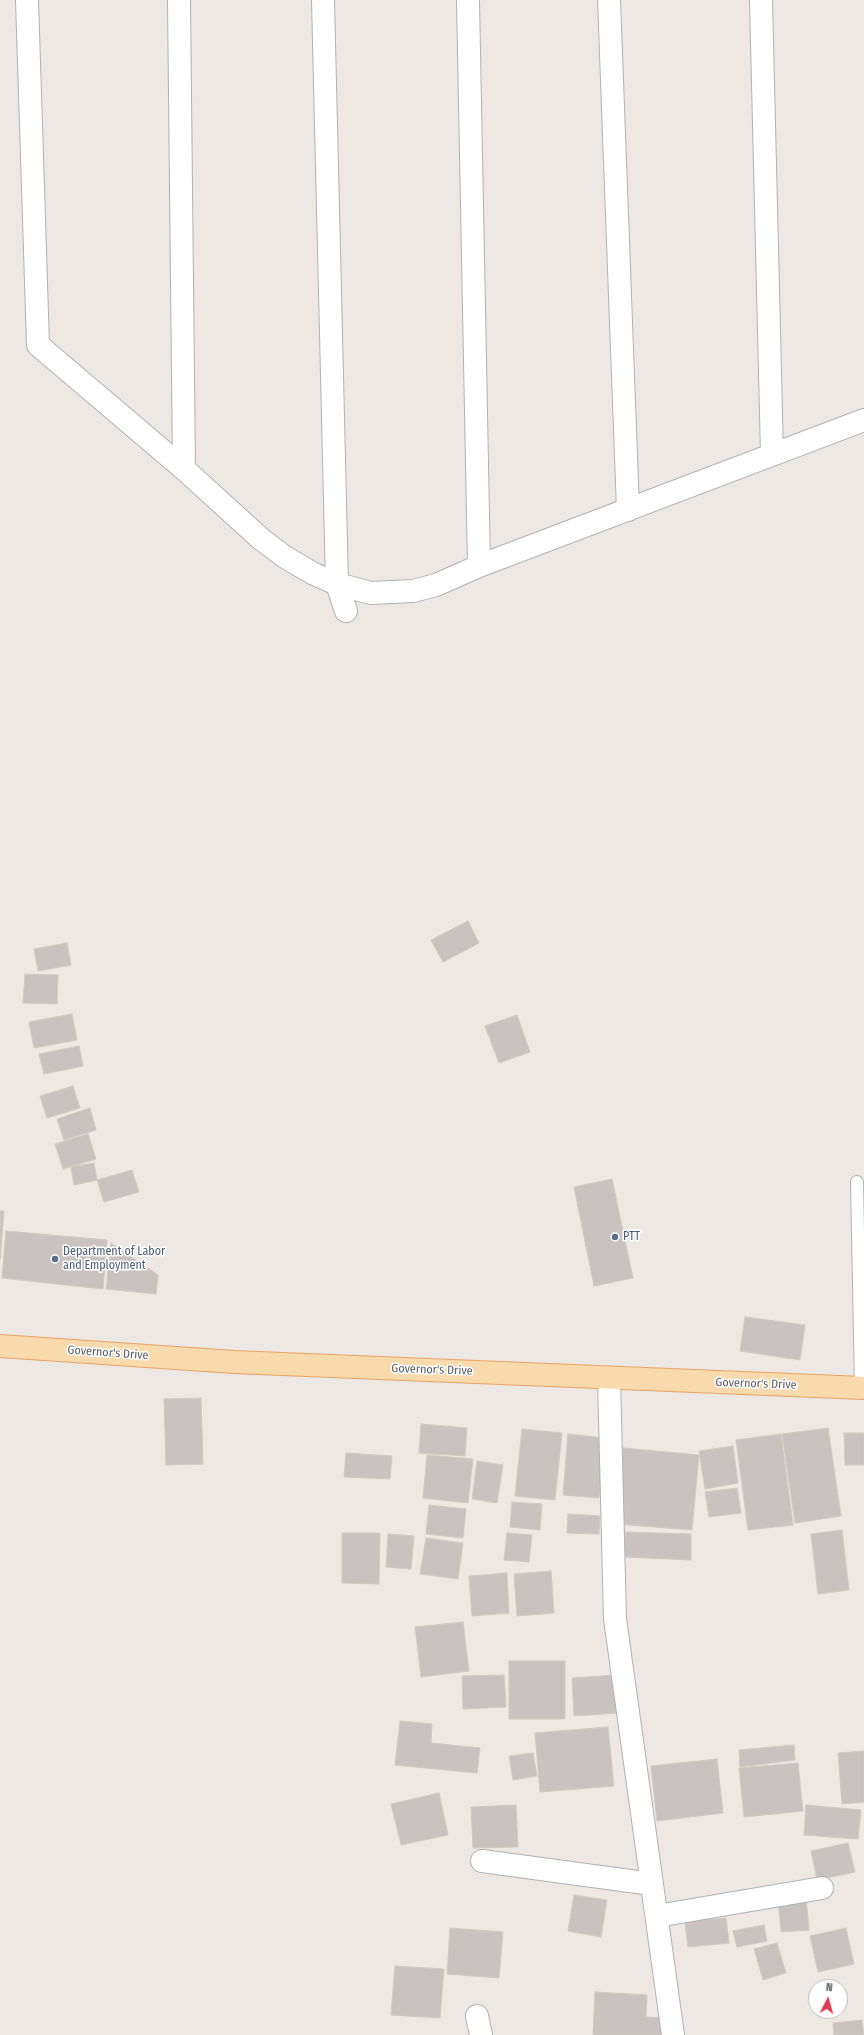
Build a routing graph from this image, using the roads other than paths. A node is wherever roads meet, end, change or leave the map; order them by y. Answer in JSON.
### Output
{"nodes":[{"id":1,"x":27,"y":0,"type":"edge"},
{"id":2,"x":178,"y":0,"type":"edge"},
{"id":3,"x":324,"y":0,"type":"edge"},
{"id":4,"x":468,"y":0,"type":"edge"},
{"id":5,"x":609,"y":0,"type":"edge"},
{"id":6,"x":761,"y":0,"type":"edge"},
{"id":7,"x":864,"y":420,"type":"edge"},
{"id":8,"x":772,"y":455,"type":"junction"},
{"id":9,"x":184,"y":469,"type":"junction"},
{"id":10,"x":628,"y":510,"type":"junction"},
{"id":11,"x":479,"y":566,"type":"junction"},
{"id":12,"x":337,"y":584,"type":"junction"},
{"id":13,"x":346,"y":611,"type":"dead end"},
{"id":14,"x":857,"y":1182,"type":"dead end"},
{"id":15,"x":0,"y":1346,"type":"edge"},
{"id":16,"x":610,"y":1378,"type":"junction"},
{"id":17,"x":863,"y":1388,"type":"edge"},
{"id":18,"x":482,"y":1861,"type":"dead end"},
{"id":19,"x":652,"y":1884,"type":"junction"},
{"id":20,"x":822,"y":1888,"type":"dead end"},
{"id":21,"x":657,"y":1916,"type":"junction"},
{"id":22,"x":673,"y":2035,"type":"edge"}],
"edges":[{"from":1,"to":9,"type":"street"},
{"from":2,"to":9,"type":"street"},
{"from":3,"to":12,"type":"street"},
{"from":4,"to":11,"type":"street"},
{"from":5,"to":10,"type":"street"},
{"from":6,"to":8,"type":"street"},
{"from":7,"to":8,"type":"street"},
{"from":8,"to":10,"type":"street"},
{"from":9,"to":12,"type":"street"},
{"from":10,"to":11,"type":"street"},
{"from":11,"to":12,"type":"street"},
{"from":12,"to":13,"type":"street"},
{"from":14,"to":17,"type":"lane"},
{"from":15,"to":16,"type":"main road","name":"Governor's Drive"},
{"from":16,"to":17,"type":"main road","name":"Governor's Drive"},
{"from":16,"to":19,"type":"street"},
{"from":18,"to":19,"type":"street"},
{"from":19,"to":21,"type":"street"},
{"from":20,"to":21,"type":"street"},
{"from":21,"to":22,"type":"street"}]}
